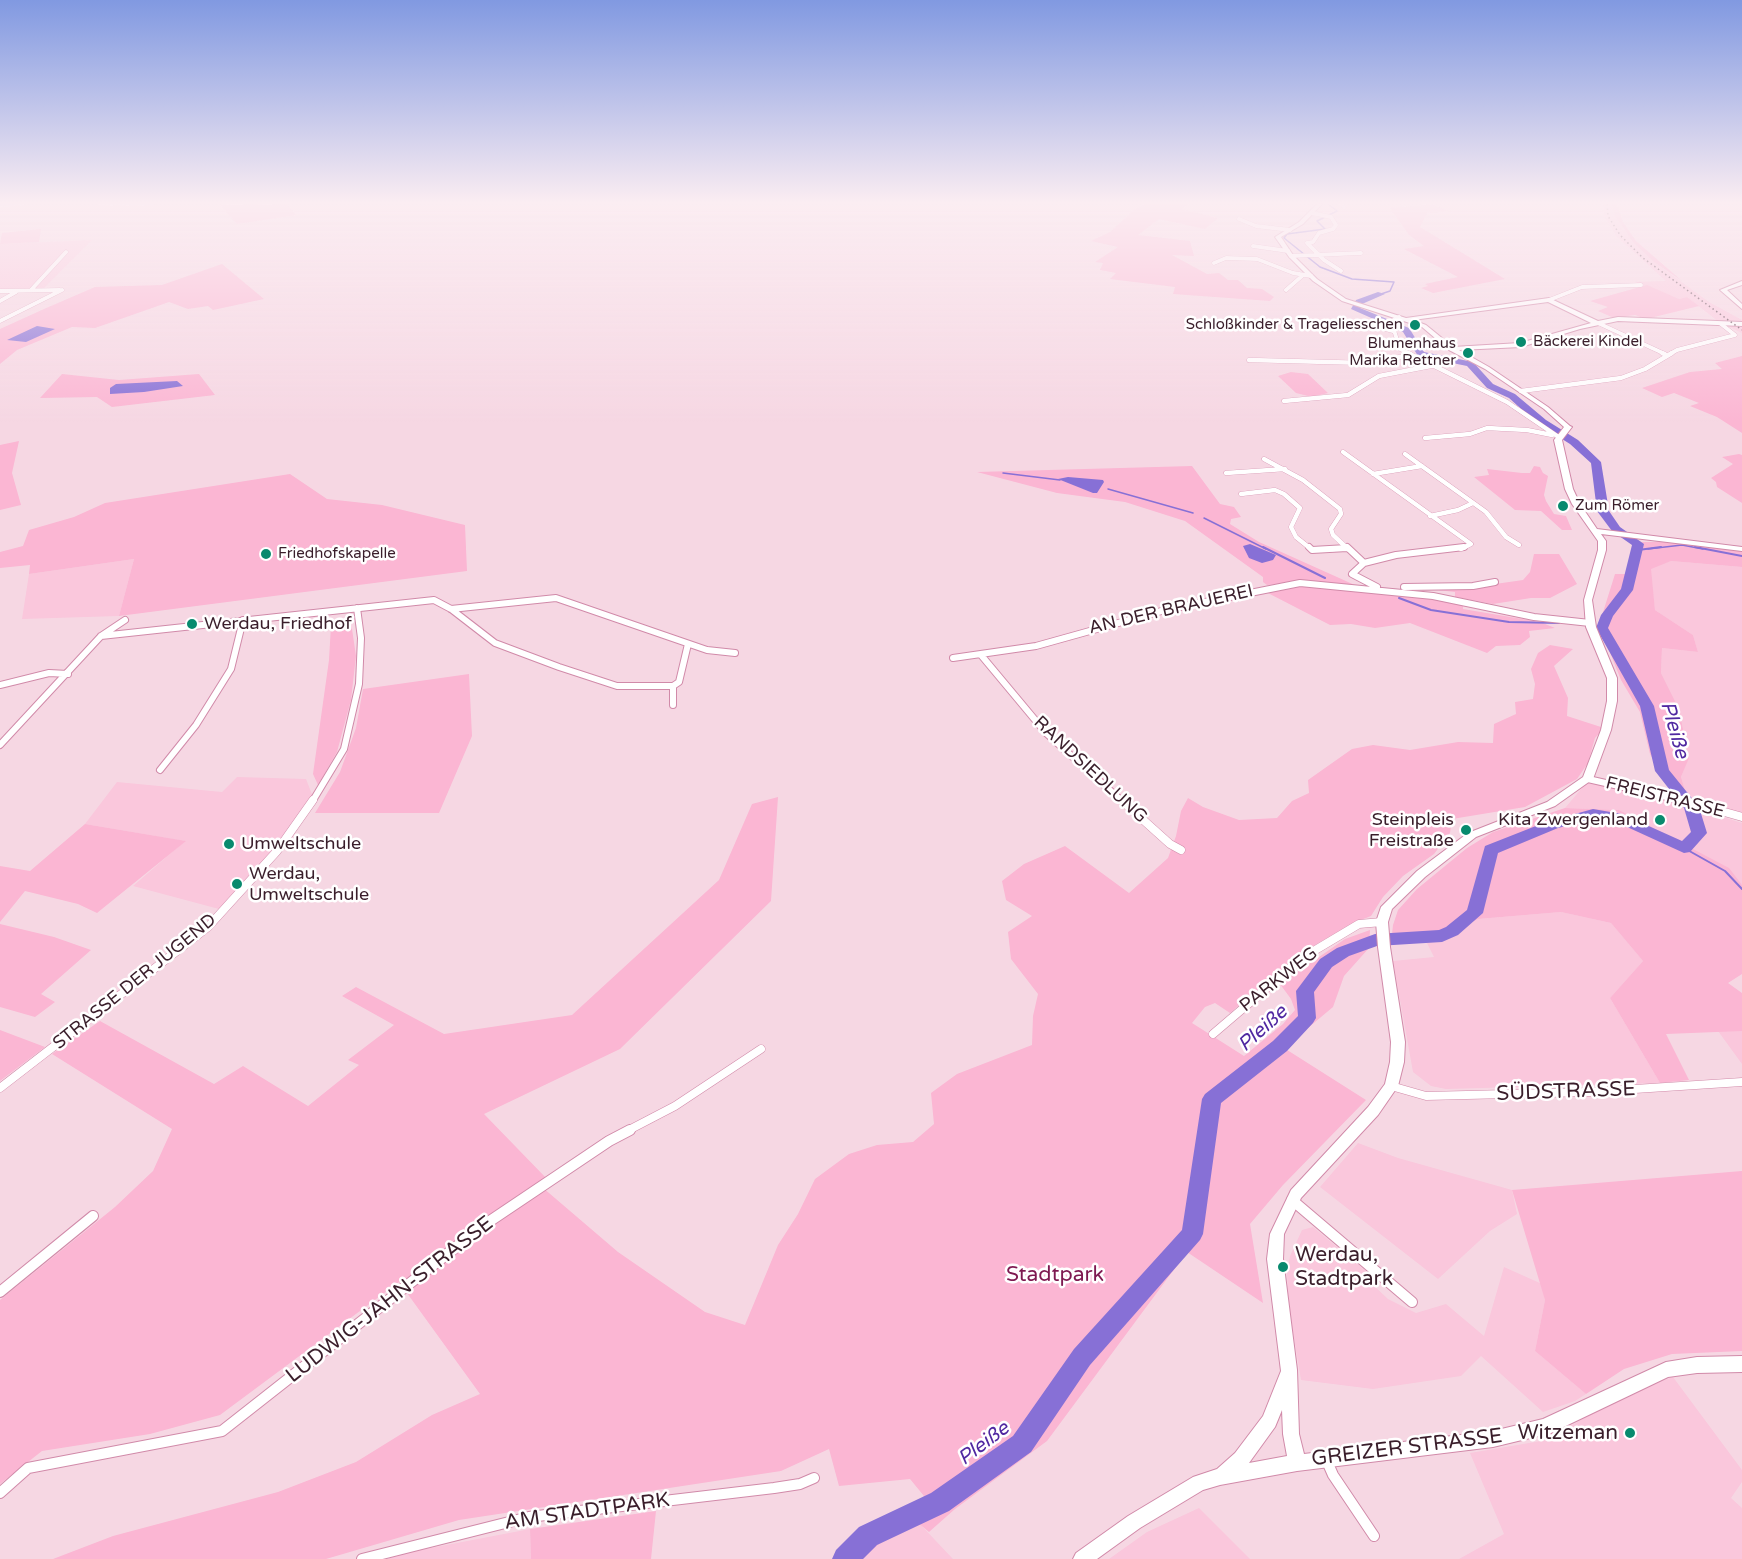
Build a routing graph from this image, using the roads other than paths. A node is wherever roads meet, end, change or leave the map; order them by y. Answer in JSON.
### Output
{"nodes":[{"id":1,"x":1302,"y":276,"type":"edge"},
{"id":2,"x":43,"y":277,"type":"edge"},
{"id":3,"x":1312,"y":277,"type":"edge"},
{"id":4,"x":1742,"y":283,"type":"edge"},
{"id":5,"x":1641,"y":285,"type":"dead end"},
{"id":6,"x":31,"y":290,"type":"junction"},
{"id":7,"x":1286,"y":290,"type":"dead end"},
{"id":8,"x":0,"y":291,"type":"edge"},
{"id":9,"x":20,"y":291,"type":"junction"},
{"id":10,"x":1550,"y":300,"type":"junction"},
{"id":11,"x":0,"y":301,"type":"edge"},
{"id":12,"x":1742,"y":307,"type":"edge"},
{"id":13,"x":1406,"y":318,"type":"junction"},
{"id":14,"x":0,"y":321,"type":"edge"},
{"id":15,"x":1359,"y":322,"type":"dead end"},
{"id":16,"x":1598,"y":323,"type":"junction"},
{"id":17,"x":1721,"y":324,"type":"junction"},
{"id":18,"x":1742,"y":324,"type":"edge"},
{"id":19,"x":1393,"y":331,"type":"junction"},
{"id":20,"x":1451,"y":349,"type":"junction"},
{"id":21,"x":1665,"y":355,"type":"junction"},
{"id":22,"x":1411,"y":356,"type":"junction"},
{"id":23,"x":1249,"y":360,"type":"dead end"},
{"id":24,"x":1436,"y":364,"type":"junction"},
{"id":25,"x":1521,"y":391,"type":"junction"},
{"id":26,"x":1284,"y":401,"type":"dead end"},
{"id":27,"x":1563,"y":436,"type":"junction"},
{"id":28,"x":1425,"y":438,"type":"dead end"},
{"id":29,"x":1342,"y":452,"type":"dead end"},
{"id":30,"x":1405,"y":454,"type":"dead end"},
{"id":31,"x":1263,"y":459,"type":"dead end"},
{"id":32,"x":1422,"y":466,"type":"junction"},
{"id":33,"x":1285,"y":469,"type":"junction"},
{"id":34,"x":1226,"y":473,"type":"dead end"},
{"id":35,"x":1372,"y":474,"type":"junction"},
{"id":36,"x":1241,"y":494,"type":"dead end"},
{"id":37,"x":1473,"y":503,"type":"junction"},
{"id":38,"x":1430,"y":516,"type":"junction"},
{"id":39,"x":1597,"y":531,"type":"junction"},
{"id":40,"x":1520,"y":545,"type":"dead end"},
{"id":41,"x":1347,"y":548,"type":"junction"},
{"id":42,"x":1742,"y":549,"type":"edge"},
{"id":43,"x":1364,"y":563,"type":"junction"},
{"id":44,"x":1495,"y":582,"type":"dead end"},
{"id":45,"x":1408,"y":590,"type":"junction"},
{"id":46,"x":1391,"y":592,"type":"junction"},
{"id":47,"x":357,"y":608,"type":"junction"},
{"id":48,"x":451,"y":609,"type":"junction"},
{"id":49,"x":124,"y":620,"type":"dead end"},
{"id":50,"x":243,"y":620,"type":"junction"},
{"id":51,"x":1590,"y":622,"type":"junction"},
{"id":52,"x":101,"y":636,"type":"junction"},
{"id":53,"x":688,"y":644,"type":"junction"},
{"id":54,"x":735,"y":653,"type":"dead end"},
{"id":55,"x":981,"y":655,"type":"junction"},
{"id":56,"x":953,"y":658,"type":"dead end"},
{"id":57,"x":68,"y":674,"type":"junction"},
{"id":58,"x":0,"y":685,"type":"edge"},
{"id":59,"x":673,"y":686,"type":"junction"},
{"id":60,"x":673,"y":705,"type":"dead end"},
{"id":61,"x":0,"y":745,"type":"edge"},
{"id":62,"x":160,"y":770,"type":"dead end"},
{"id":63,"x":1588,"y":779,"type":"junction"},
{"id":64,"x":1742,"y":817,"type":"edge"},
{"id":65,"x":1181,"y":850,"type":"dead end"},
{"id":66,"x":1383,"y":927,"type":"junction"},
{"id":67,"x":1213,"y":1034,"type":"dead end"},
{"id":68,"x":761,"y":1049,"type":"dead end"},
{"id":69,"x":1742,"y":1082,"type":"edge"},
{"id":70,"x":1391,"y":1086,"type":"junction"},
{"id":71,"x":0,"y":1088,"type":"edge"},
{"id":72,"x":1293,"y":1200,"type":"junction"},
{"id":73,"x":93,"y":1216,"type":"dead end"},
{"id":74,"x":0,"y":1292,"type":"edge"},
{"id":75,"x":1412,"y":1302,"type":"dead end"},
{"id":76,"x":1742,"y":1364,"type":"edge"},
{"id":77,"x":1289,"y":1370,"type":"junction"},
{"id":78,"x":1326,"y":1459,"type":"junction"},
{"id":79,"x":1298,"y":1463,"type":"junction"},
{"id":80,"x":1220,"y":1476,"type":"junction"},
{"id":81,"x":814,"y":1478,"type":"dead end"},
{"id":82,"x":0,"y":1492,"type":"edge"},
{"id":83,"x":1374,"y":1536,"type":"dead end"},
{"id":84,"x":362,"y":1559,"type":"edge"},
{"id":85,"x":1082,"y":1559,"type":"edge"}],
"edges":[{"from":1,"to":7,"type":"street"},
{"from":2,"to":6,"type":"street"},
{"from":3,"to":13,"type":"main road"},
{"from":4,"to":12,"type":"main road"},
{"from":5,"to":10,"type":"street"},
{"from":6,"to":9,"type":"street"},
{"from":6,"to":14,"type":"street"},
{"from":8,"to":9,"type":"street"},
{"from":9,"to":11,"type":"street"},
{"from":10,"to":13,"type":"main road"},
{"from":10,"to":16,"type":"main road"},
{"from":13,"to":19,"type":"street"},
{"from":13,"to":20,"type":"main road"},
{"from":15,"to":19,"type":"street"},
{"from":16,"to":17,"type":"main road"},
{"from":16,"to":20,"type":"main road"},
{"from":16,"to":21,"type":"street"},
{"from":17,"to":18,"type":"main road"},
{"from":17,"to":21,"type":"street"},
{"from":19,"to":22,"type":"street"},
{"from":20,"to":25,"type":"main road"},
{"from":21,"to":25,"type":"street"},
{"from":22,"to":23,"type":"street"},
{"from":22,"to":24,"type":"street"},
{"from":24,"to":26,"type":"street"},
{"from":24,"to":27,"type":"street"},
{"from":25,"to":27,"type":"main road"},
{"from":27,"to":28,"type":"street"},
{"from":27,"to":39,"type":"main road"},
{"from":29,"to":35,"type":"street"},
{"from":30,"to":32,"type":"street"},
{"from":31,"to":33,"type":"street"},
{"from":32,"to":35,"type":"street"},
{"from":32,"to":37,"type":"street"},
{"from":33,"to":34,"type":"street"},
{"from":33,"to":41,"type":"street"},
{"from":35,"to":38,"type":"street"},
{"from":36,"to":41,"type":"street"},
{"from":37,"to":38,"type":"street"},
{"from":37,"to":40,"type":"street"},
{"from":38,"to":43,"type":"street"},
{"from":39,"to":42,"type":"main road"},
{"from":39,"to":51,"type":"main road"},
{"from":41,"to":43,"type":"street"},
{"from":43,"to":46,"type":"street","name":"AN DER BRAUEREI"},
{"from":44,"to":45,"type":"street"},
{"from":45,"to":46,"type":"street","name":"AN DER BRAUEREI"},
{"from":45,"to":51,"type":"street","name":"AN DER BRAUEREI"},
{"from":46,"to":55,"type":"street","name":"AN DER BRAUEREI"},
{"from":47,"to":48,"type":"street"},
{"from":47,"to":50,"type":"street"},
{"from":47,"to":71,"type":"street","name":"STRASSE DER JUGEND"},
{"from":48,"to":53,"type":"street"},
{"from":48,"to":59,"type":"street"},
{"from":49,"to":52,"type":"street"},
{"from":50,"to":52,"type":"street"},
{"from":50,"to":62,"type":"street"},
{"from":51,"to":63,"type":"main road"},
{"from":52,"to":57,"type":"street"},
{"from":53,"to":54,"type":"street"},
{"from":53,"to":59,"type":"street"},
{"from":55,"to":56,"type":"street","name":"AN DER BRAUEREI"},
{"from":55,"to":65,"type":"street","name":"RANDSIEDLUNG"},
{"from":57,"to":58,"type":"street"},
{"from":57,"to":61,"type":"street"},
{"from":59,"to":60,"type":"street"},
{"from":63,"to":64,"type":"street","name":"FREISTRASSE"},
{"from":63,"to":66,"type":"main road"},
{"from":66,"to":67,"type":"street","name":"PARKWEG"},
{"from":66,"to":70,"type":"main road"},
{"from":68,"to":82,"type":"street","name":"LUDWIG-JAHN-STRASSE"},
{"from":69,"to":70,"type":"street","name":"SÜDSTRASSE"},
{"from":70,"to":72,"type":"main road"},
{"from":72,"to":75,"type":"street"},
{"from":72,"to":77,"type":"main road"},
{"from":73,"to":74,"type":"street"},
{"from":76,"to":78,"type":"main road","name":"GREIZER STRASSE"},
{"from":77,"to":79,"type":"main road"},
{"from":77,"to":80,"type":"main road"},
{"from":78,"to":79,"type":"main road","name":"GREIZER STRASSE"},
{"from":78,"to":83,"type":"street"},
{"from":79,"to":80,"type":"main road","name":"GREIZER STRASSE"},
{"from":80,"to":85,"type":"main road","name":"GREIZER STRASSE"},
{"from":81,"to":84,"type":"street","name":"AM STADTPARK"}]}
